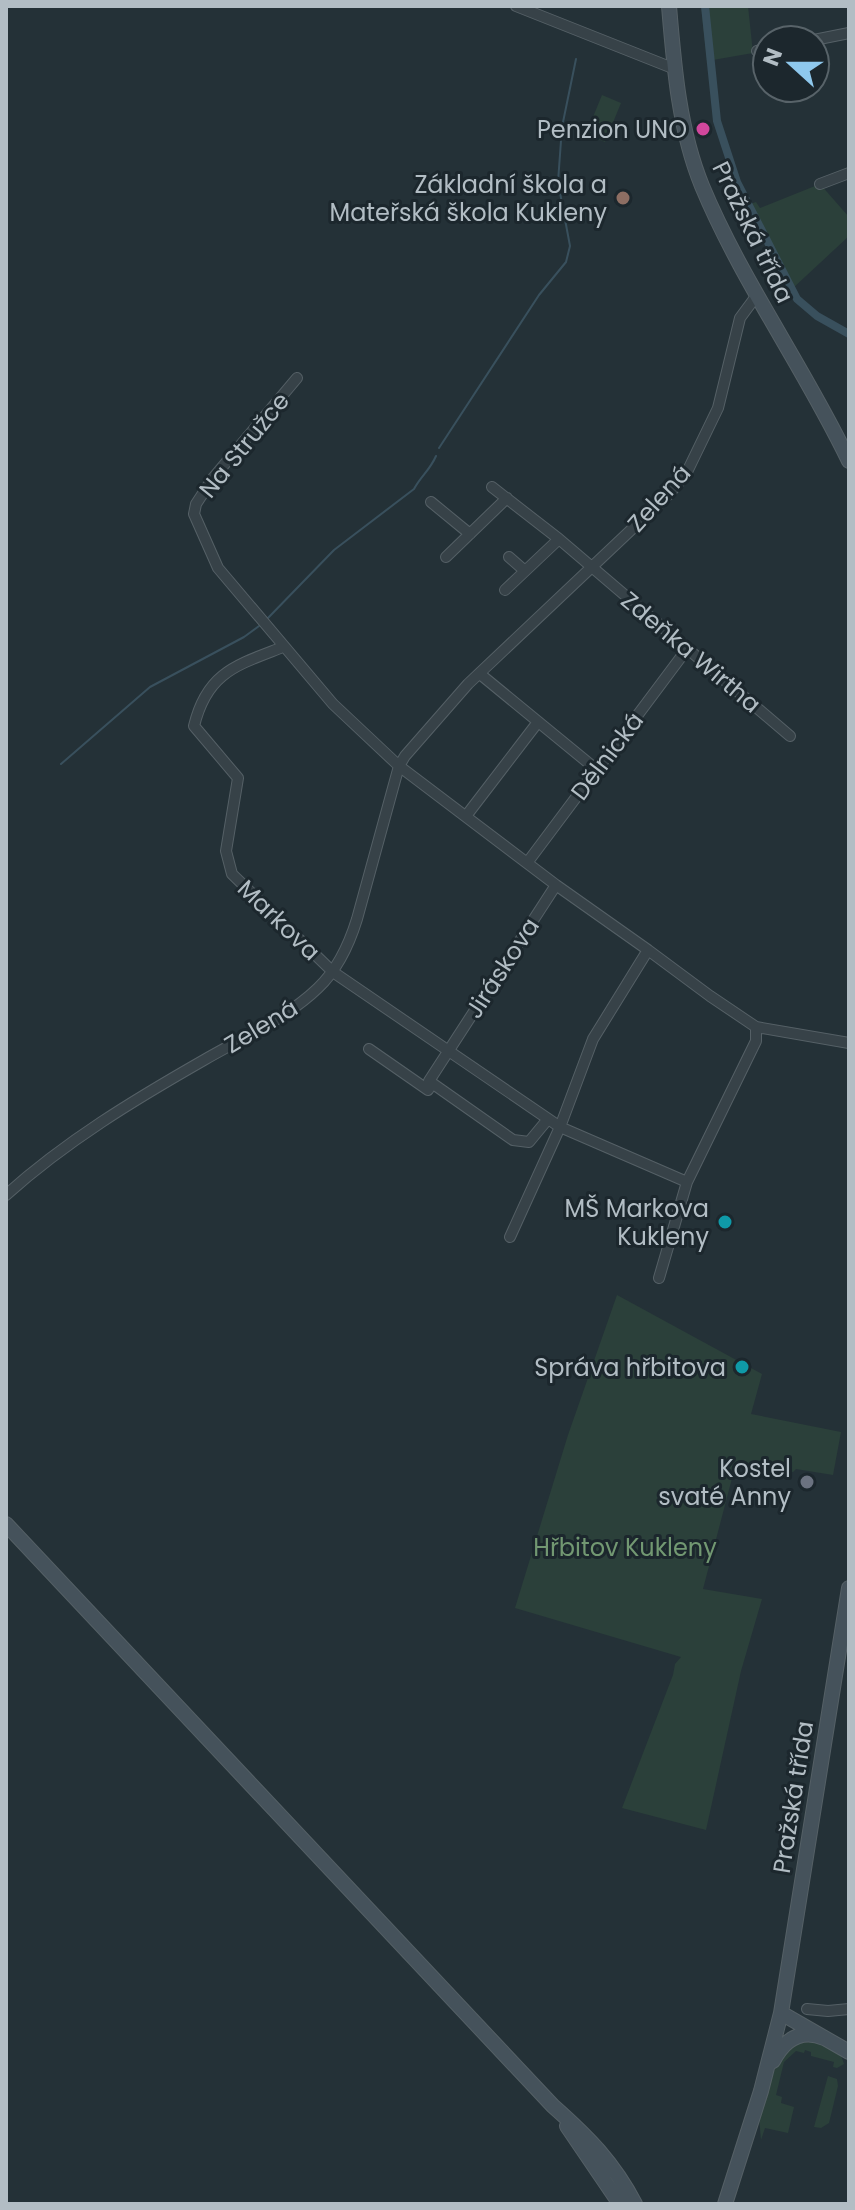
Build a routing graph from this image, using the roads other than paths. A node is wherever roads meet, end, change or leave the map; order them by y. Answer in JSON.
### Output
{"nodes":[{"id":1,"x":516,"y":6,"type":"edge"},
{"id":2,"x":669,"y":6,"type":"edge"},
{"id":3,"x":675,"y":69,"type":"junction"},
{"id":4,"x":849,"y":173,"type":"edge"},
{"id":5,"x":820,"y":184,"type":"dead end"},
{"id":6,"x":757,"y":295,"type":"junction"},
{"id":7,"x":297,"y":378,"type":"dead end"},
{"id":8,"x":849,"y":461,"type":"edge"},
{"id":9,"x":492,"y":487,"type":"dead end"},
{"id":10,"x":507,"y":498,"type":"junction"},
{"id":11,"x":431,"y":502,"type":"dead end"},
{"id":12,"x":470,"y":534,"type":"junction"},
{"id":13,"x":559,"y":539,"type":"junction"},
{"id":14,"x":446,"y":557,"type":"dead end"},
{"id":15,"x":509,"y":557,"type":"dead end"},
{"id":16,"x":591,"y":568,"type":"junction"},
{"id":17,"x":525,"y":571,"type":"junction"},
{"id":18,"x":505,"y":590,"type":"dead end"},
{"id":19,"x":283,"y":647,"type":"junction"},
{"id":20,"x":687,"y":649,"type":"junction"},
{"id":21,"x":480,"y":674,"type":"junction"},
{"id":22,"x":538,"y":722,"type":"junction"},
{"id":23,"x":790,"y":736,"type":"dead end"},
{"id":24,"x":399,"y":766,"type":"junction"},
{"id":25,"x":597,"y":770,"type":"junction"},
{"id":26,"x":466,"y":816,"type":"junction"},
{"id":27,"x":527,"y":863,"type":"junction"},
{"id":28,"x":556,"y":885,"type":"junction"},
{"id":29,"x":645,"y":947,"type":"junction"},
{"id":30,"x":333,"y":972,"type":"junction"},
{"id":31,"x":756,"y":1027,"type":"junction"},
{"id":32,"x":849,"y":1043,"type":"edge"},
{"id":33,"x":369,"y":1049,"type":"dead end"},
{"id":34,"x":448,"y":1051,"type":"junction"},
{"id":35,"x":432,"y":1084,"type":"junction"},
{"id":36,"x":548,"y":1119,"type":"junction"},
{"id":37,"x":560,"y":1127,"type":"junction"},
{"id":38,"x":687,"y":1182,"type":"junction"},
{"id":39,"x":6,"y":1195,"type":"edge"},
{"id":40,"x":510,"y":1237,"type":"dead end"},
{"id":41,"x":659,"y":1278,"type":"dead end"},
{"id":42,"x":6,"y":1524,"type":"edge"},
{"id":43,"x":849,"y":1588,"type":"edge"},
{"id":44,"x":807,"y":2009,"type":"dead end"},
{"id":45,"x":849,"y":2009,"type":"edge"},
{"id":46,"x":781,"y":2013,"type":"junction"},
{"id":47,"x":824,"y":2038,"type":"junction"},
{"id":48,"x":849,"y":2052,"type":"edge"},
{"id":49,"x":761,"y":2091,"type":"junction"},
{"id":50,"x":553,"y":2106,"type":"junction"},
{"id":51,"x":620,"y":2204,"type":"edge"},
{"id":52,"x":635,"y":2204,"type":"edge"},
{"id":53,"x":725,"y":2204,"type":"edge"}],
"edges":[{"from":1,"to":3,"type":"street"},
{"from":2,"to":3,"type":"main road","name":"Pražská třída"},
{"from":3,"to":6,"type":"main road","name":"Pražská třída"},
{"from":4,"to":5,"type":"street"},
{"from":6,"to":8,"type":"main road","name":"Pražská třída"},
{"from":6,"to":16,"type":"street","name":"Zelená"},
{"from":7,"to":19,"type":"street","name":"Na Stružce"},
{"from":9,"to":10,"type":"street","name":"Zdeňka Wirtha"},
{"from":10,"to":12,"type":"street"},
{"from":10,"to":13,"type":"street","name":"Zdeňka Wirtha"},
{"from":11,"to":12,"type":"street"},
{"from":12,"to":14,"type":"street"},
{"from":13,"to":16,"type":"street","name":"Zdeňka Wirtha"},
{"from":13,"to":17,"type":"street"},
{"from":15,"to":17,"type":"street"},
{"from":16,"to":20,"type":"street","name":"Zdeňka Wirtha"},
{"from":16,"to":21,"type":"street","name":"Zelená"},
{"from":17,"to":18,"type":"street"},
{"from":19,"to":24,"type":"street"},
{"from":19,"to":30,"type":"street","name":"Markova"},
{"from":20,"to":23,"type":"street","name":"Zdeňka Wirtha"},
{"from":20,"to":25,"type":"street","name":"Dělnická"},
{"from":21,"to":22,"type":"street"},
{"from":21,"to":24,"type":"street","name":"Zelená"},
{"from":22,"to":25,"type":"street"},
{"from":22,"to":26,"type":"street"},
{"from":24,"to":26,"type":"street"},
{"from":24,"to":30,"type":"street","name":"Zelená"},
{"from":25,"to":27,"type":"street","name":"Dělnická"},
{"from":26,"to":27,"type":"street"},
{"from":27,"to":28,"type":"street"},
{"from":28,"to":29,"type":"street"},
{"from":28,"to":34,"type":"street","name":"Jiráskova"},
{"from":29,"to":31,"type":"street"},
{"from":29,"to":37,"type":"street"},
{"from":30,"to":34,"type":"street","name":"Markova"},
{"from":30,"to":39,"type":"street","name":"Zelená"},
{"from":31,"to":32,"type":"street"},
{"from":31,"to":38,"type":"street"},
{"from":33,"to":35,"type":"street"},
{"from":34,"to":35,"type":"street"},
{"from":34,"to":36,"type":"street","name":"Markova"},
{"from":35,"to":36,"type":"street"},
{"from":36,"to":37,"type":"street","name":"Markova"},
{"from":37,"to":38,"type":"street","name":"Markova"},
{"from":37,"to":40,"type":"street"},
{"from":38,"to":41,"type":"street"},
{"from":42,"to":50,"type":"main road"},
{"from":43,"to":46,"type":"main road","name":"Pražská třída"},
{"from":44,"to":45,"type":"street"},
{"from":46,"to":47,"type":"main road"},
{"from":46,"to":49,"type":"main road","name":"Pražská třída"},
{"from":47,"to":48,"type":"main road"},
{"from":47,"to":49,"type":"main road"},
{"from":49,"to":53,"type":"main road"},
{"from":50,"to":51,"type":"main road"},
{"from":50,"to":52,"type":"main road"}]}
